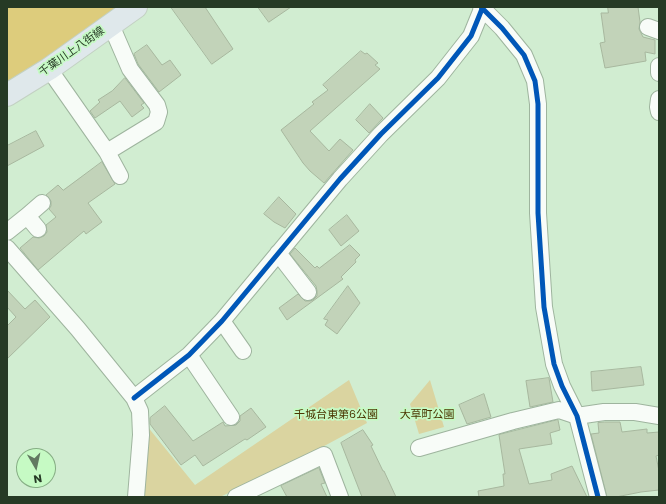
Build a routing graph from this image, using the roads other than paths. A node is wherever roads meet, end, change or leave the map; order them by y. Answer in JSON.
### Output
{"nodes":[{"id":1,"x":136,"y":7,"type":"edge"},
{"id":2,"x":481,"y":8,"type":"edge"},
{"id":3,"x":111,"y":25,"type":"junction"},
{"id":4,"x":659,"y":66,"type":"edge"},
{"id":5,"x":49,"y":68,"type":"junction"},
{"id":6,"x":659,"y":73,"type":"edge"},
{"id":7,"x":7,"y":95,"type":"edge"},
{"id":8,"x":659,"y":99,"type":"edge"},
{"id":9,"x":659,"y":112,"type":"edge"},
{"id":10,"x":107,"y":152,"type":"junction"},
{"id":11,"x":120,"y":176,"type":"dead end"},
{"id":12,"x":42,"y":203,"type":"dead end"},
{"id":13,"x":27,"y":216,"type":"junction"},
{"id":14,"x":38,"y":229,"type":"dead end"},
{"id":15,"x":7,"y":232,"type":"edge"},
{"id":16,"x":7,"y":248,"type":"edge"},
{"id":17,"x":278,"y":253,"type":"junction"},
{"id":18,"x":308,"y":292,"type":"dead end"},
{"id":19,"x":222,"y":321,"type":"junction"},
{"id":20,"x":243,"y":352,"type":"dead end"},
{"id":21,"x":189,"y":354,"type":"junction"},
{"id":22,"x":134,"y":398,"type":"junction"},
{"id":23,"x":577,"y":416,"type":"junction"},
{"id":24,"x":659,"y":416,"type":"edge"},
{"id":25,"x":231,"y":417,"type":"dead end"},
{"id":26,"x":419,"y":448,"type":"dead end"},
{"id":27,"x":136,"y":497,"type":"edge"},
{"id":28,"x":236,"y":497,"type":"edge"},
{"id":29,"x":340,"y":497,"type":"edge"},
{"id":30,"x":598,"y":497,"type":"edge"}],
"edges":[{"from":1,"to":3,"type":"main road","name":"千葉川上八街線"},
{"from":2,"to":17,"type":"street"},
{"from":2,"to":23,"type":"street"},
{"from":3,"to":5,"type":"main road","name":"千葉川上八街線"},
{"from":3,"to":10,"type":"street"},
{"from":4,"to":6,"type":"street"},
{"from":5,"to":7,"type":"main road","name":"千葉川上八街線"},
{"from":5,"to":10,"type":"street"},
{"from":8,"to":9,"type":"street"},
{"from":10,"to":11,"type":"street"},
{"from":12,"to":13,"type":"street"},
{"from":13,"to":14,"type":"street"},
{"from":13,"to":15,"type":"street"},
{"from":16,"to":22,"type":"street"},
{"from":17,"to":18,"type":"street"},
{"from":17,"to":19,"type":"street"},
{"from":19,"to":20,"type":"street"},
{"from":19,"to":21,"type":"street"},
{"from":21,"to":22,"type":"street"},
{"from":21,"to":25,"type":"street"},
{"from":22,"to":27,"type":"street"},
{"from":23,"to":24,"type":"street"},
{"from":23,"to":26,"type":"street"},
{"from":23,"to":30,"type":"street"},
{"from":28,"to":29,"type":"street"}]}
